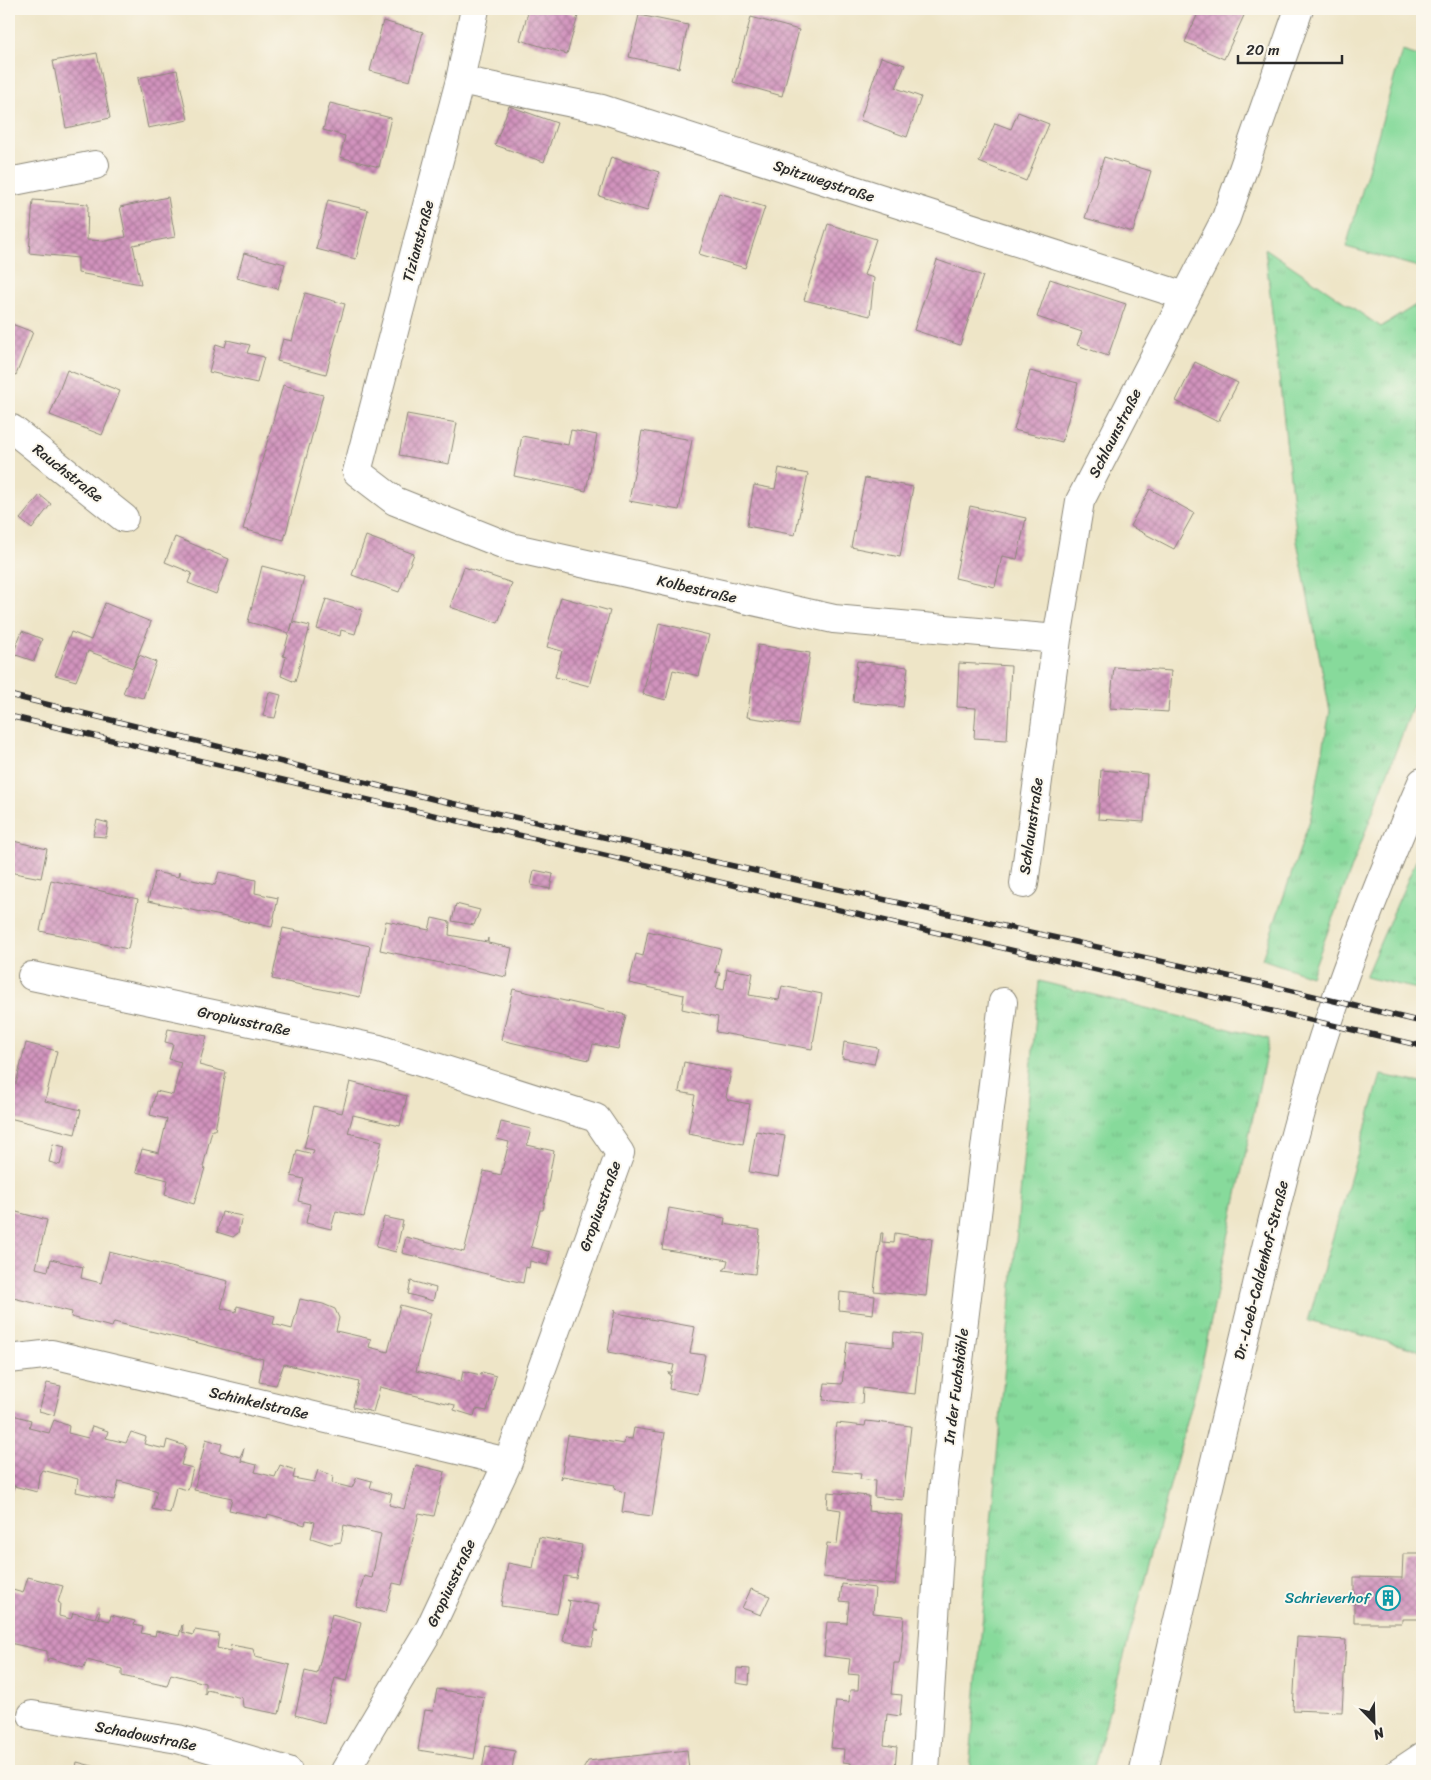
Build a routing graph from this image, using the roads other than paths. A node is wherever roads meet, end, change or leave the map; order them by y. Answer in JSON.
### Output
{"nodes":[{"id":1,"x":475,"y":9,"type":"edge"},
{"id":2,"x":1299,"y":9,"type":"edge"},
{"id":3,"x":460,"y":80,"type":"junction"},
{"id":4,"x":95,"y":165,"type":"dead end"},
{"id":5,"x":9,"y":182,"type":"edge"},
{"id":6,"x":1185,"y":296,"type":"junction"},
{"id":7,"x":10,"y":431,"type":"edge"},
{"id":8,"x":356,"y":472,"type":"joint"},
{"id":9,"x":124,"y":518,"type":"dead end"},
{"id":10,"x":1057,"y":639,"type":"junction"},
{"id":11,"x":1422,"y":782,"type":"edge"},
{"id":12,"x":1024,"y":884,"type":"dead end"},
{"id":13,"x":32,"y":976,"type":"dead end"},
{"id":14,"x":1003,"y":1002,"type":"dead end"},
{"id":15,"x":9,"y":1359,"type":"edge"},
{"id":16,"x":508,"y":1462,"type":"junction"},
{"id":17,"x":32,"y":1716,"type":"dead end"},
{"id":18,"x":1422,"y":1751,"type":"edge"},
{"id":19,"x":288,"y":1771,"type":"edge"},
{"id":20,"x":346,"y":1771,"type":"edge"},
{"id":21,"x":925,"y":1771,"type":"edge"},
{"id":22,"x":1144,"y":1771,"type":"edge"},
{"id":23,"x":1392,"y":1771,"type":"edge"}],
"edges":[{"from":1,"to":3,"type":"street","name":"Tizianstraße"},
{"from":2,"to":6,"type":"street","name":"Schlaunstraße"},
{"from":3,"to":6,"type":"street","name":"Spitzwegstraße"},
{"from":3,"to":8,"type":"street","name":"Tizianstraße"},
{"from":4,"to":5,"type":"street"},
{"from":6,"to":10,"type":"street","name":"Schlaunstraße"},
{"from":7,"to":9,"type":"street","name":"Rauchstraße"},
{"from":8,"to":10,"type":"street","name":"Kolbestraße"},
{"from":10,"to":12,"type":"street","name":"Schlaunstraße"},
{"from":11,"to":22,"type":"street","name":"Dr.-Loeb-Caldenhof-Straße"},
{"from":13,"to":16,"type":"street","name":"Gropiusstraße"},
{"from":14,"to":21,"type":"street","name":"In der Fuchshöhle"},
{"from":15,"to":16,"type":"street","name":"Schinkelstraße"},
{"from":16,"to":20,"type":"street","name":"Gropiusstraße"},
{"from":17,"to":19,"type":"street","name":"Schadowstraße"},
{"from":18,"to":23,"type":"lane"}]}
